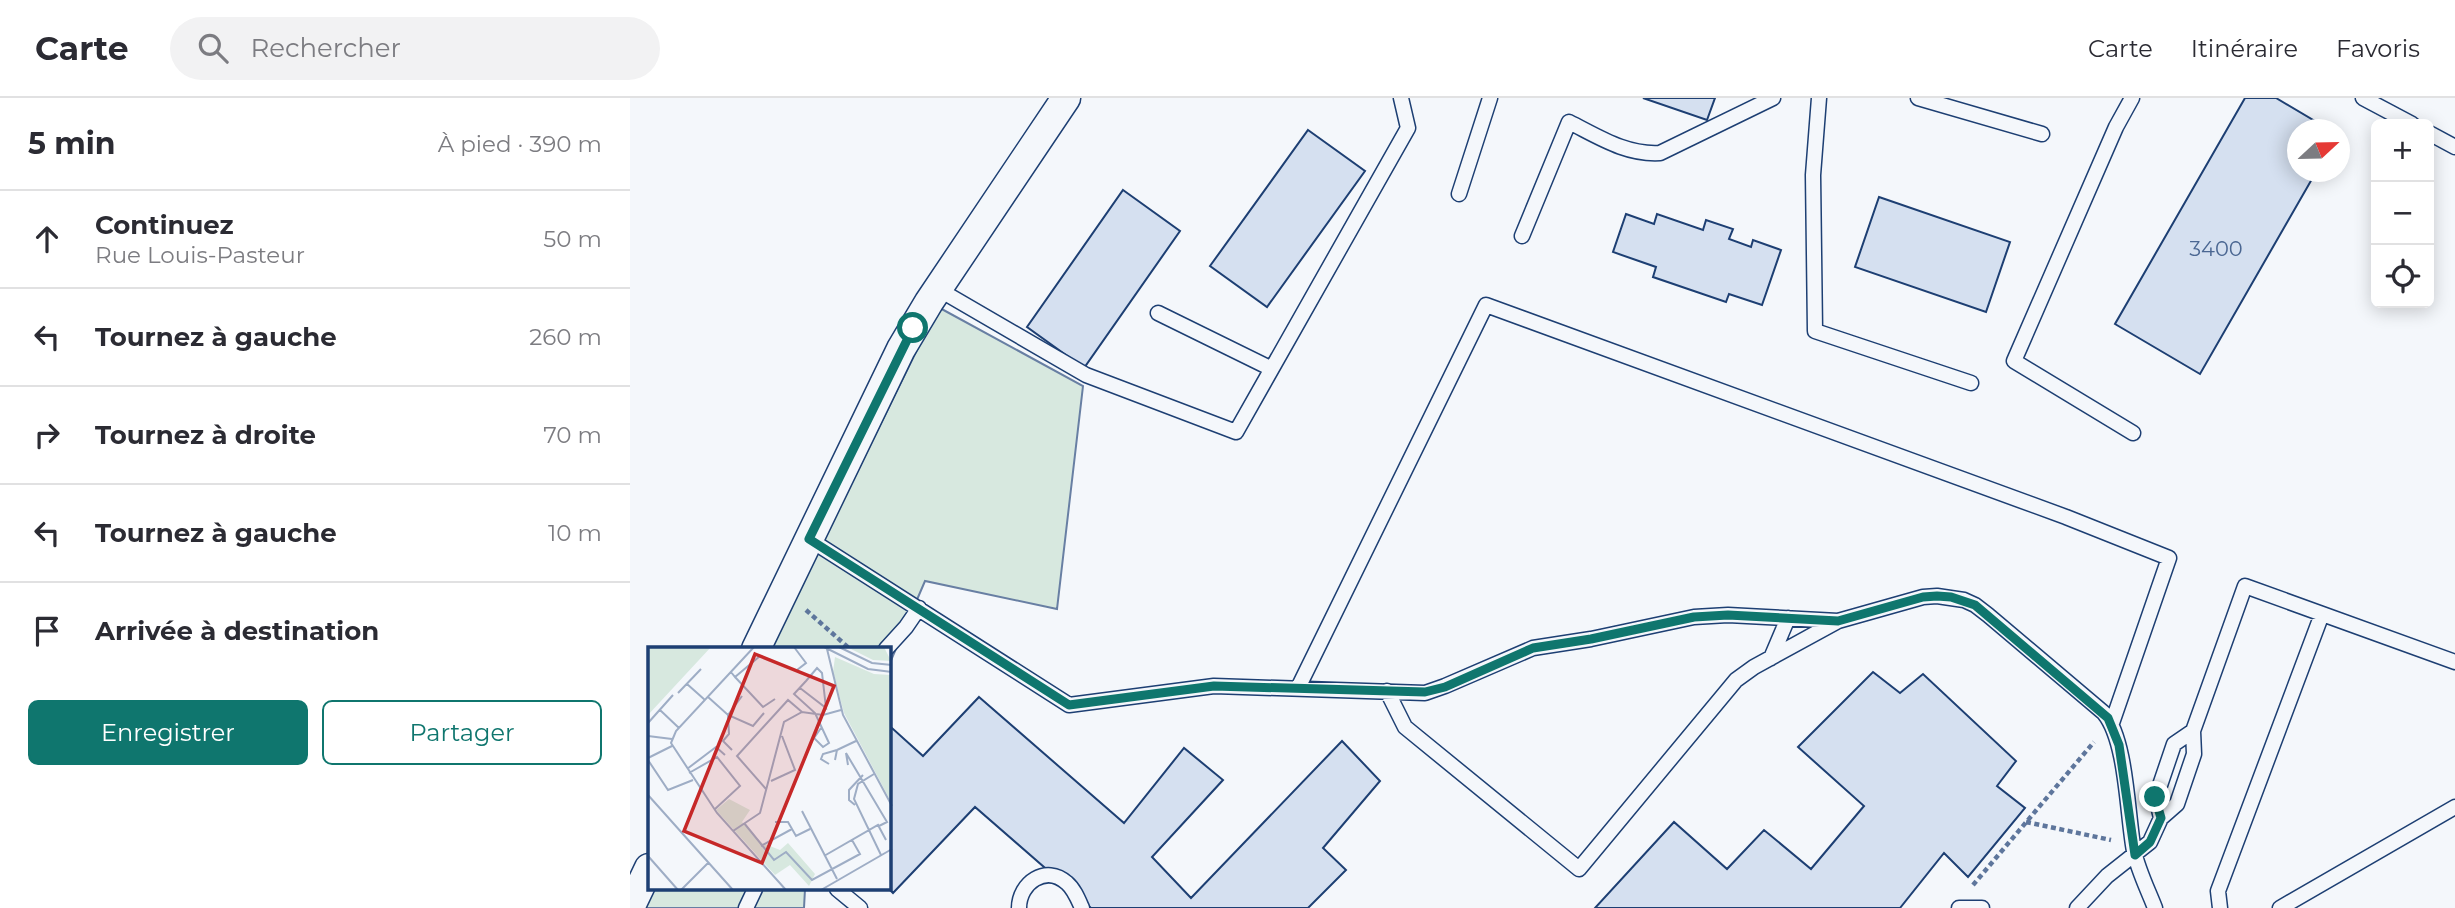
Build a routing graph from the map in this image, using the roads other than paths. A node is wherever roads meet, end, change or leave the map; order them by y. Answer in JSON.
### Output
{"nodes":[{"id":1,"x":1066,"y":98,"type":"edge"},
{"id":2,"x":1401,"y":98,"type":"edge"},
{"id":3,"x":1490,"y":98,"type":"edge"},
{"id":4,"x":1773,"y":98,"type":"edge"},
{"id":5,"x":1819,"y":98,"type":"edge"},
{"id":6,"x":1918,"y":98,"type":"edge"},
{"id":7,"x":2132,"y":98,"type":"edge"},
{"id":8,"x":2363,"y":98,"type":"edge"},
{"id":9,"x":2403,"y":119,"type":"edge"},
{"id":10,"x":2042,"y":134,"type":"dead end"},
{"id":11,"x":2434,"y":136,"type":"edge"},
{"id":12,"x":2455,"y":147,"type":"edge"},
{"id":13,"x":1459,"y":194,"type":"dead end"},
{"id":14,"x":1521,"y":236,"type":"dead end"},
{"id":15,"x":939,"y":289,"type":"junction"},
{"id":16,"x":1157,"y":313,"type":"dead end"},
{"id":17,"x":1270,"y":368,"type":"junction"},
{"id":18,"x":1971,"y":383,"type":"dead end"},
{"id":19,"x":2133,"y":433,"type":"dead end"},
{"id":20,"x":809,"y":539,"type":"junction"},
{"id":21,"x":919,"y":608,"type":"junction"},
{"id":22,"x":2322,"y":614,"type":"junction"},
{"id":23,"x":1788,"y":618,"type":"junction"},
{"id":24,"x":1838,"y":621,"type":"junction"},
{"id":25,"x":757,"y":647,"type":"edge"},
{"id":26,"x":888,"y":647,"type":"edge"},
{"id":27,"x":1770,"y":658,"type":"junction"},
{"id":28,"x":2455,"y":662,"type":"edge"},
{"id":29,"x":1298,"y":688,"type":"junction"},
{"id":30,"x":1387,"y":691,"type":"junction"},
{"id":31,"x":2112,"y":723,"type":"junction"},
{"id":32,"x":2193,"y":731,"type":"junction"},
{"id":33,"x":2455,"y":807,"type":"edge"},
{"id":34,"x":2161,"y":818,"type":"junction"},
{"id":35,"x":2135,"y":855,"type":"junction"},
{"id":36,"x":648,"y":870,"type":"edge"},
{"id":37,"x":755,"y":890,"type":"edge"},
{"id":38,"x":838,"y":890,"type":"edge"},
{"id":39,"x":630,"y":908,"type":"edge"},
{"id":40,"x":746,"y":908,"type":"edge"},
{"id":41,"x":860,"y":908,"type":"edge"},
{"id":42,"x":1019,"y":908,"type":"edge"},
{"id":43,"x":1082,"y":908,"type":"edge"},
{"id":44,"x":2077,"y":908,"type":"edge"},
{"id":45,"x":2155,"y":908,"type":"edge"},
{"id":46,"x":2220,"y":908,"type":"edge"},
{"id":47,"x":2280,"y":908,"type":"edge"}],
"edges":[{"from":1,"to":15,"type":"street"},
{"from":2,"to":17,"type":"lane"},
{"from":3,"to":13,"type":"lane"},
{"from":4,"to":14,"type":"lane"},
{"from":5,"to":18,"type":"lane"},
{"from":6,"to":10,"type":"lane"},
{"from":7,"to":19,"type":"lane"},
{"from":8,"to":9,"type":"lane"},
{"from":11,"to":12,"type":"lane"},
{"from":15,"to":17,"type":"lane"},
{"from":15,"to":20,"type":"street"},
{"from":16,"to":17,"type":"lane"},
{"from":20,"to":21,"type":"lane"},
{"from":20,"to":25,"type":"street"},
{"from":21,"to":26,"type":"lane"},
{"from":21,"to":29,"type":"lane"},
{"from":22,"to":28,"type":"lane"},
{"from":22,"to":32,"type":"lane"},
{"from":22,"to":46,"type":"lane"},
{"from":23,"to":24,"type":"lane"},
{"from":23,"to":27,"type":"lane"},
{"from":23,"to":30,"type":"lane"},
{"from":24,"to":27,"type":"lane"},
{"from":24,"to":31,"type":"lane"},
{"from":27,"to":30,"type":"lane"},
{"from":29,"to":30,"type":"lane"},
{"from":29,"to":31,"type":"lane"},
{"from":31,"to":35,"type":"lane"},
{"from":32,"to":34,"type":"lane"},
{"from":32,"to":34,"type":"lane"},
{"from":33,"to":47,"type":"lane"},
{"from":34,"to":35,"type":"lane"},
{"from":35,"to":44,"type":"lane"},
{"from":35,"to":45,"type":"lane"},
{"from":36,"to":39,"type":"street"},
{"from":37,"to":40,"type":"lane"},
{"from":38,"to":41,"type":"lane"},
{"from":42,"to":43,"type":"lane"}]}
